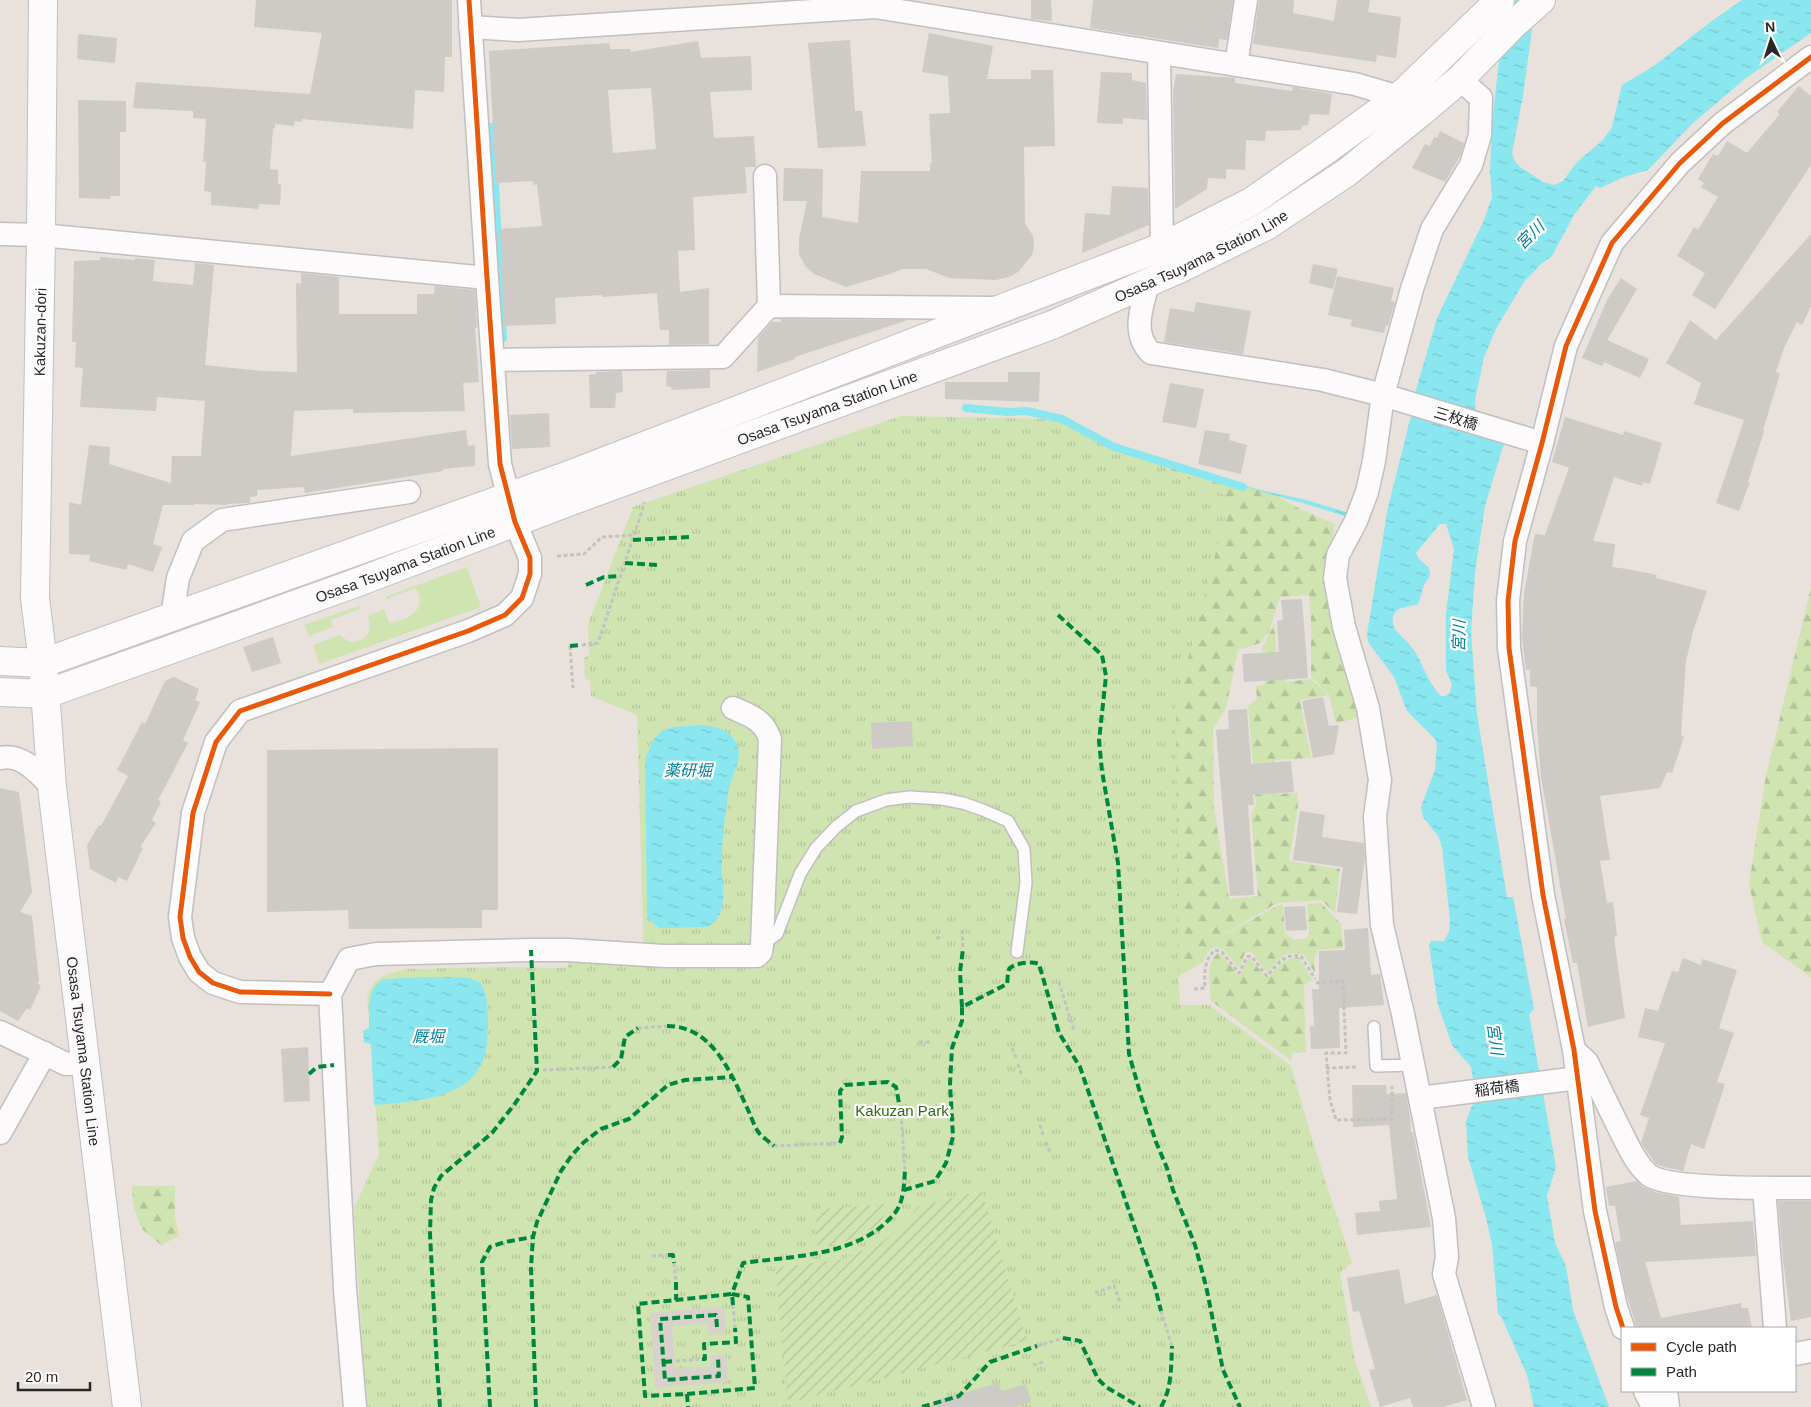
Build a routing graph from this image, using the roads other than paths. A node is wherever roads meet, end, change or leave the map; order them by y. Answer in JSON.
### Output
{"nodes":[{"id":1,"x":44,"y":0,"type":"edge"},
{"id":2,"x":469,"y":0,"type":"edge"},
{"id":3,"x":1246,"y":0,"type":"edge"},
{"id":4,"x":1500,"y":0,"type":"edge"},
{"id":5,"x":1541,"y":0,"type":"edge"},
{"id":6,"x":875,"y":4,"type":"edge"},
{"id":7,"x":470,"y":27,"type":"junction"},
{"id":8,"x":1160,"y":54,"type":"junction"},
{"id":9,"x":1811,"y":57,"type":"edge"},
{"id":10,"x":1236,"y":65,"type":"junction"},
{"id":11,"x":1460,"y":79,"type":"junction"},
{"id":12,"x":1399,"y":96,"type":"junction"},
{"id":13,"x":765,"y":176,"type":"dead end"},
{"id":14,"x":0,"y":234,"type":"edge"},
{"id":15,"x":42,"y":236,"type":"junction"},
{"id":16,"x":1162,"y":247,"type":"junction"},
{"id":17,"x":487,"y":278,"type":"junction"},
{"id":18,"x":1148,"y":283,"type":"junction"},
{"id":19,"x":769,"y":306,"type":"junction"},
{"id":20,"x":1002,"y":309,"type":"junction"},
{"id":21,"x":493,"y":360,"type":"junction"},
{"id":22,"x":1386,"y":396,"type":"junction"},
{"id":23,"x":1533,"y":440,"type":"junction"},
{"id":24,"x":409,"y":492,"type":"dead end"},
{"id":25,"x":512,"y":510,"type":"junction"},
{"id":26,"x":172,"y":617,"type":"junction"},
{"id":27,"x":0,"y":661,"type":"edge"},
{"id":28,"x":43,"y":663,"type":"junction"},
{"id":29,"x":0,"y":692,"type":"edge"},
{"id":30,"x":46,"y":694,"type":"junction"},
{"id":31,"x":733,"y":708,"type":"dead end"},
{"id":32,"x":0,"y":758,"type":"edge"},
{"id":33,"x":52,"y":787,"type":"junction"},
{"id":34,"x":762,"y":945,"type":"junction"},
{"id":35,"x":1017,"y":952,"type":"dead end"},
{"id":36,"x":330,"y":994,"type":"junction"},
{"id":37,"x":1374,"y":1027,"type":"dead end"},
{"id":38,"x":0,"y":1032,"type":"edge"},
{"id":39,"x":1574,"y":1050,"type":"junction"},
{"id":40,"x":45,"y":1053,"type":"junction"},
{"id":41,"x":86,"y":1063,"type":"junction"},
{"id":42,"x":1402,"y":1065,"type":"junction"},
{"id":43,"x":1574,"y":1079,"type":"junction"},
{"id":44,"x":1422,"y":1098,"type":"junction"},
{"id":45,"x":0,"y":1133,"type":"edge"},
{"id":46,"x":1764,"y":1188,"type":"junction"},
{"id":47,"x":1811,"y":1188,"type":"edge"},
{"id":48,"x":1622,"y":1327,"type":"edge"},
{"id":49,"x":1775,"y":1327,"type":"edge"},
{"id":50,"x":1811,"y":1352,"type":"edge"},
{"id":51,"x":1796,"y":1354,"type":"edge"},
{"id":52,"x":1645,"y":1392,"type":"edge"},
{"id":53,"x":1666,"y":1392,"type":"edge"},
{"id":54,"x":127,"y":1407,"type":"edge"},
{"id":55,"x":355,"y":1407,"type":"edge"},
{"id":56,"x":1484,"y":1407,"type":"edge"},
{"id":57,"x":1653,"y":1407,"type":"edge"},
{"id":58,"x":1668,"y":1407,"type":"edge"}],
"edges":[{"from":1,"to":15,"type":"main road","name":"Kakuzan-dori"},
{"from":2,"to":7,"type":"street"},
{"from":3,"to":10,"type":"street"},
{"from":4,"to":12,"type":"main road","name":"Osasa Tsuyama Station Line"},
{"from":5,"to":11,"type":"main road","name":"Osasa Tsuyama Station Line"},
{"from":6,"to":7,"type":"street"},
{"from":6,"to":8,"type":"street"},
{"from":7,"to":17,"type":"street"},
{"from":8,"to":10,"type":"street"},
{"from":8,"to":16,"type":"street"},
{"from":9,"to":23,"type":"street"},
{"from":10,"to":12,"type":"street"},
{"from":11,"to":18,"type":"main road","name":"Osasa Tsuyama Station Line"},
{"from":11,"to":22,"type":"street"},
{"from":12,"to":16,"type":"main road","name":"Osasa Tsuyama Station Line"},
{"from":13,"to":19,"type":"street"},
{"from":14,"to":15,"type":"street"},
{"from":15,"to":17,"type":"street"},
{"from":15,"to":28,"type":"main road","name":"Kakuzan-dori"},
{"from":16,"to":20,"type":"main road","name":"Osasa Tsuyama Station Line"},
{"from":17,"to":21,"type":"street"},
{"from":18,"to":22,"type":"street","name":"三枚橋"},
{"from":18,"to":25,"type":"main road","name":"Osasa Tsuyama Station Line"},
{"from":19,"to":20,"type":"street"},
{"from":19,"to":21,"type":"street"},
{"from":20,"to":25,"type":"main road","name":"Osasa Tsuyama Station Line"},
{"from":21,"to":25,"type":"street"},
{"from":22,"to":23,"type":"street","name":"三枚橋"},
{"from":22,"to":42,"type":"street"},
{"from":23,"to":39,"type":"street"},
{"from":24,"to":26,"type":"street"},
{"from":25,"to":26,"type":"main road","name":"Osasa Tsuyama Station Line"},
{"from":25,"to":30,"type":"main road","name":"Osasa Tsuyama Station Line"},
{"from":25,"to":36,"type":"street"},
{"from":26,"to":28,"type":"main road","name":"Osasa Tsuyama Station Line"},
{"from":27,"to":28,"type":"main road"},
{"from":28,"to":30,"type":"main road","name":"Osasa Tsuyama Station Line"},
{"from":29,"to":30,"type":"main road"},
{"from":30,"to":33,"type":"main road","name":"Osasa Tsuyama Station Line"},
{"from":31,"to":34,"type":"street"},
{"from":32,"to":33,"type":"street"},
{"from":33,"to":41,"type":"main road","name":"Osasa Tsuyama Station Line"},
{"from":34,"to":35,"type":"lane"},
{"from":34,"to":36,"type":"street"},
{"from":36,"to":55,"type":"street"},
{"from":37,"to":42,"type":"lane"},
{"from":38,"to":40,"type":"street"},
{"from":39,"to":43,"type":"street"},
{"from":39,"to":46,"type":"street"},
{"from":40,"to":41,"type":"street"},
{"from":40,"to":45,"type":"street"},
{"from":41,"to":54,"type":"main road","name":"Osasa Tsuyama Station Line"},
{"from":42,"to":44,"type":"street"},
{"from":43,"to":44,"type":"street","name":"稲荷橋"},
{"from":43,"to":48,"type":"street"},
{"from":44,"to":56,"type":"street"},
{"from":46,"to":47,"type":"street"},
{"from":46,"to":49,"type":"street"},
{"from":50,"to":51,"type":"street"},
{"from":52,"to":57,"type":"street"},
{"from":53,"to":58,"type":"street"}]}
